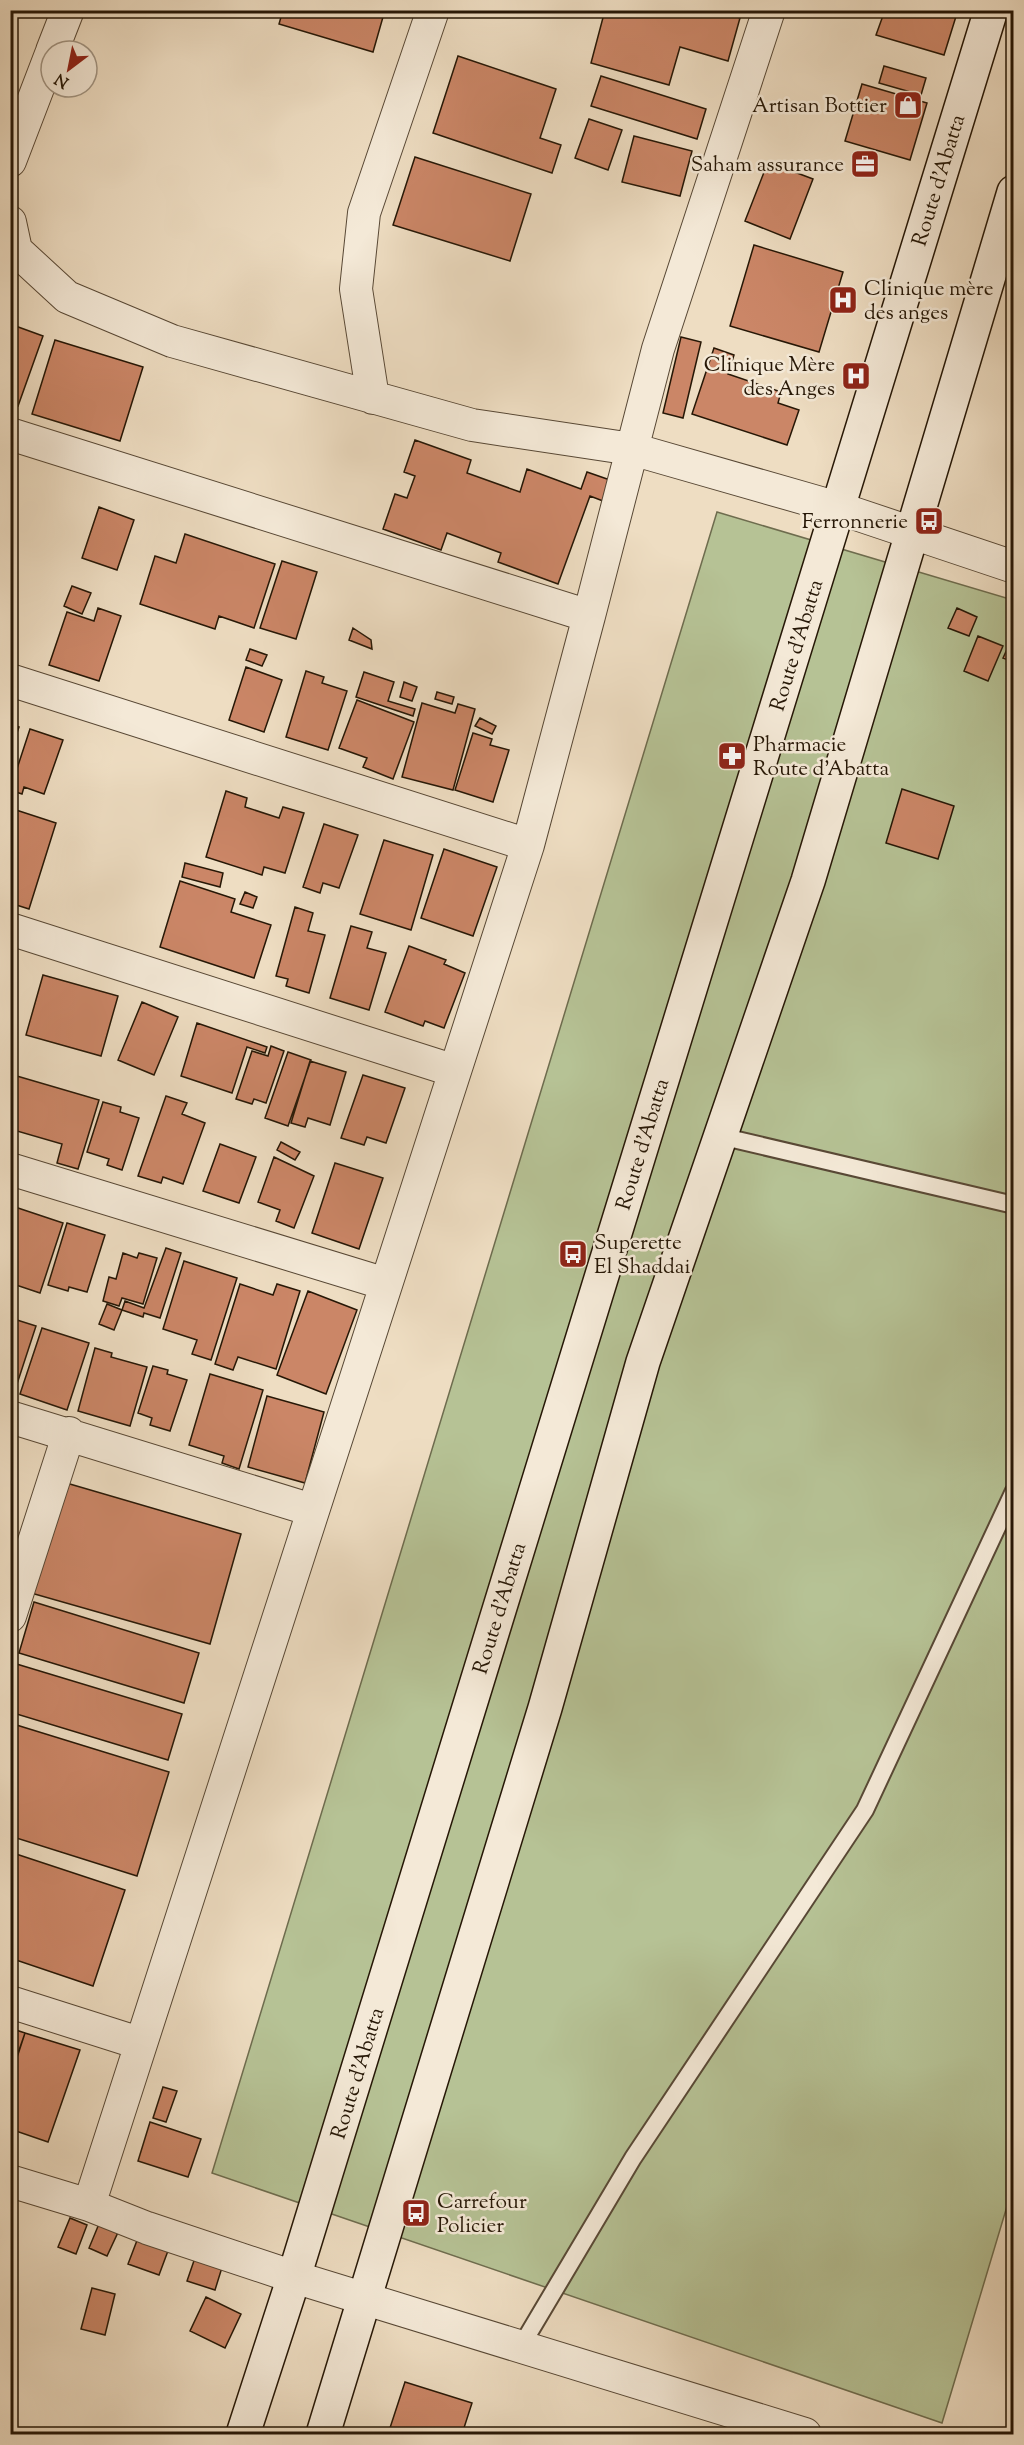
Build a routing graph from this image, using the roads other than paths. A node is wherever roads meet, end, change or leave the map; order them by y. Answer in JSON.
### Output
{"nodes":[{"id":1,"x":68,"y":10,"type":"edge"},
{"id":2,"x":433,"y":10,"type":"edge"},
{"id":3,"x":770,"y":10,"type":"edge"},
{"id":4,"x":991,"y":10,"type":"edge"},
{"id":5,"x":57,"y":39,"type":"edge"},
{"id":6,"x":39,"y":86,"type":"edge"},
{"id":7,"x":10,"y":161,"type":"edge"},
{"id":8,"x":1014,"y":192,"type":"edge"},
{"id":9,"x":10,"y":222,"type":"edge"},
{"id":10,"x":373,"y":398,"type":"junction"},
{"id":11,"x":10,"y":435,"type":"edge"},
{"id":12,"x":632,"y":449,"type":"junction"},
{"id":13,"x":838,"y":508,"type":"junction"},
{"id":14,"x":912,"y":532,"type":"junction"},
{"id":15,"x":1014,"y":567,"type":"edge"},
{"id":16,"x":589,"y":615,"type":"junction"},
{"id":17,"x":10,"y":680,"type":"edge"},
{"id":18,"x":528,"y":845,"type":"junction"},
{"id":19,"x":10,"y":929,"type":"edge"},
{"id":20,"x":455,"y":1071,"type":"junction"},
{"id":21,"x":720,"y":1136,"type":"junction"},
{"id":22,"x":10,"y":1169,"type":"edge"},
{"id":23,"x":1014,"y":1205,"type":"edge"},
{"id":24,"x":386,"y":1284,"type":"junction"},
{"id":25,"x":10,"y":1417,"type":"edge"},
{"id":26,"x":69,"y":1433,"type":"junction"},
{"id":27,"x":1014,"y":1491,"type":"edge"},
{"id":28,"x":312,"y":1510,"type":"junction"},
{"id":29,"x":10,"y":1616,"type":"edge"},
{"id":30,"x":10,"y":2002,"type":"edge"},
{"id":31,"x":139,"y":2043,"type":"junction"},
{"id":32,"x":10,"y":2181,"type":"edge"},
{"id":33,"x":89,"y":2205,"type":"junction"},
{"id":34,"x":294,"y":2277,"type":"junction"},
{"id":35,"x":365,"y":2300,"type":"junction"},
{"id":36,"x":520,"y":2348,"type":"junction"},
{"id":37,"x":243,"y":2434,"type":"edge"},
{"id":38,"x":323,"y":2434,"type":"edge"},
{"id":39,"x":806,"y":2434,"type":"edge"}],
"edges":[{"from":1,"to":5,"type":"street"},
{"from":2,"to":10,"type":"street"},
{"from":3,"to":12,"type":"street"},
{"from":4,"to":13,"type":"street","name":"Route d'Abatta"},
{"from":6,"to":7,"type":"street"},
{"from":8,"to":14,"type":"street"},
{"from":9,"to":10,"type":"street"},
{"from":10,"to":12,"type":"street"},
{"from":11,"to":16,"type":"street"},
{"from":12,"to":13,"type":"street"},
{"from":12,"to":16,"type":"street"},
{"from":13,"to":14,"type":"street"},
{"from":13,"to":34,"type":"street","name":"Route d'Abatta"},
{"from":14,"to":15,"type":"street"},
{"from":14,"to":21,"type":"street"},
{"from":16,"to":18,"type":"street"},
{"from":17,"to":18,"type":"street"},
{"from":18,"to":20,"type":"street"},
{"from":19,"to":20,"type":"street"},
{"from":20,"to":24,"type":"street"},
{"from":21,"to":23,"type":"lane"},
{"from":21,"to":35,"type":"street"},
{"from":22,"to":24,"type":"street"},
{"from":24,"to":28,"type":"street"},
{"from":25,"to":26,"type":"street"},
{"from":26,"to":28,"type":"street"},
{"from":26,"to":29,"type":"street"},
{"from":27,"to":36,"type":"lane"},
{"from":28,"to":31,"type":"street"},
{"from":30,"to":31,"type":"street"},
{"from":31,"to":33,"type":"street"},
{"from":32,"to":33,"type":"street"},
{"from":33,"to":34,"type":"street"},
{"from":34,"to":35,"type":"street"},
{"from":34,"to":37,"type":"street","name":"Route d'Abatta"},
{"from":35,"to":36,"type":"street"},
{"from":35,"to":38,"type":"street"},
{"from":36,"to":39,"type":"street"}]}
